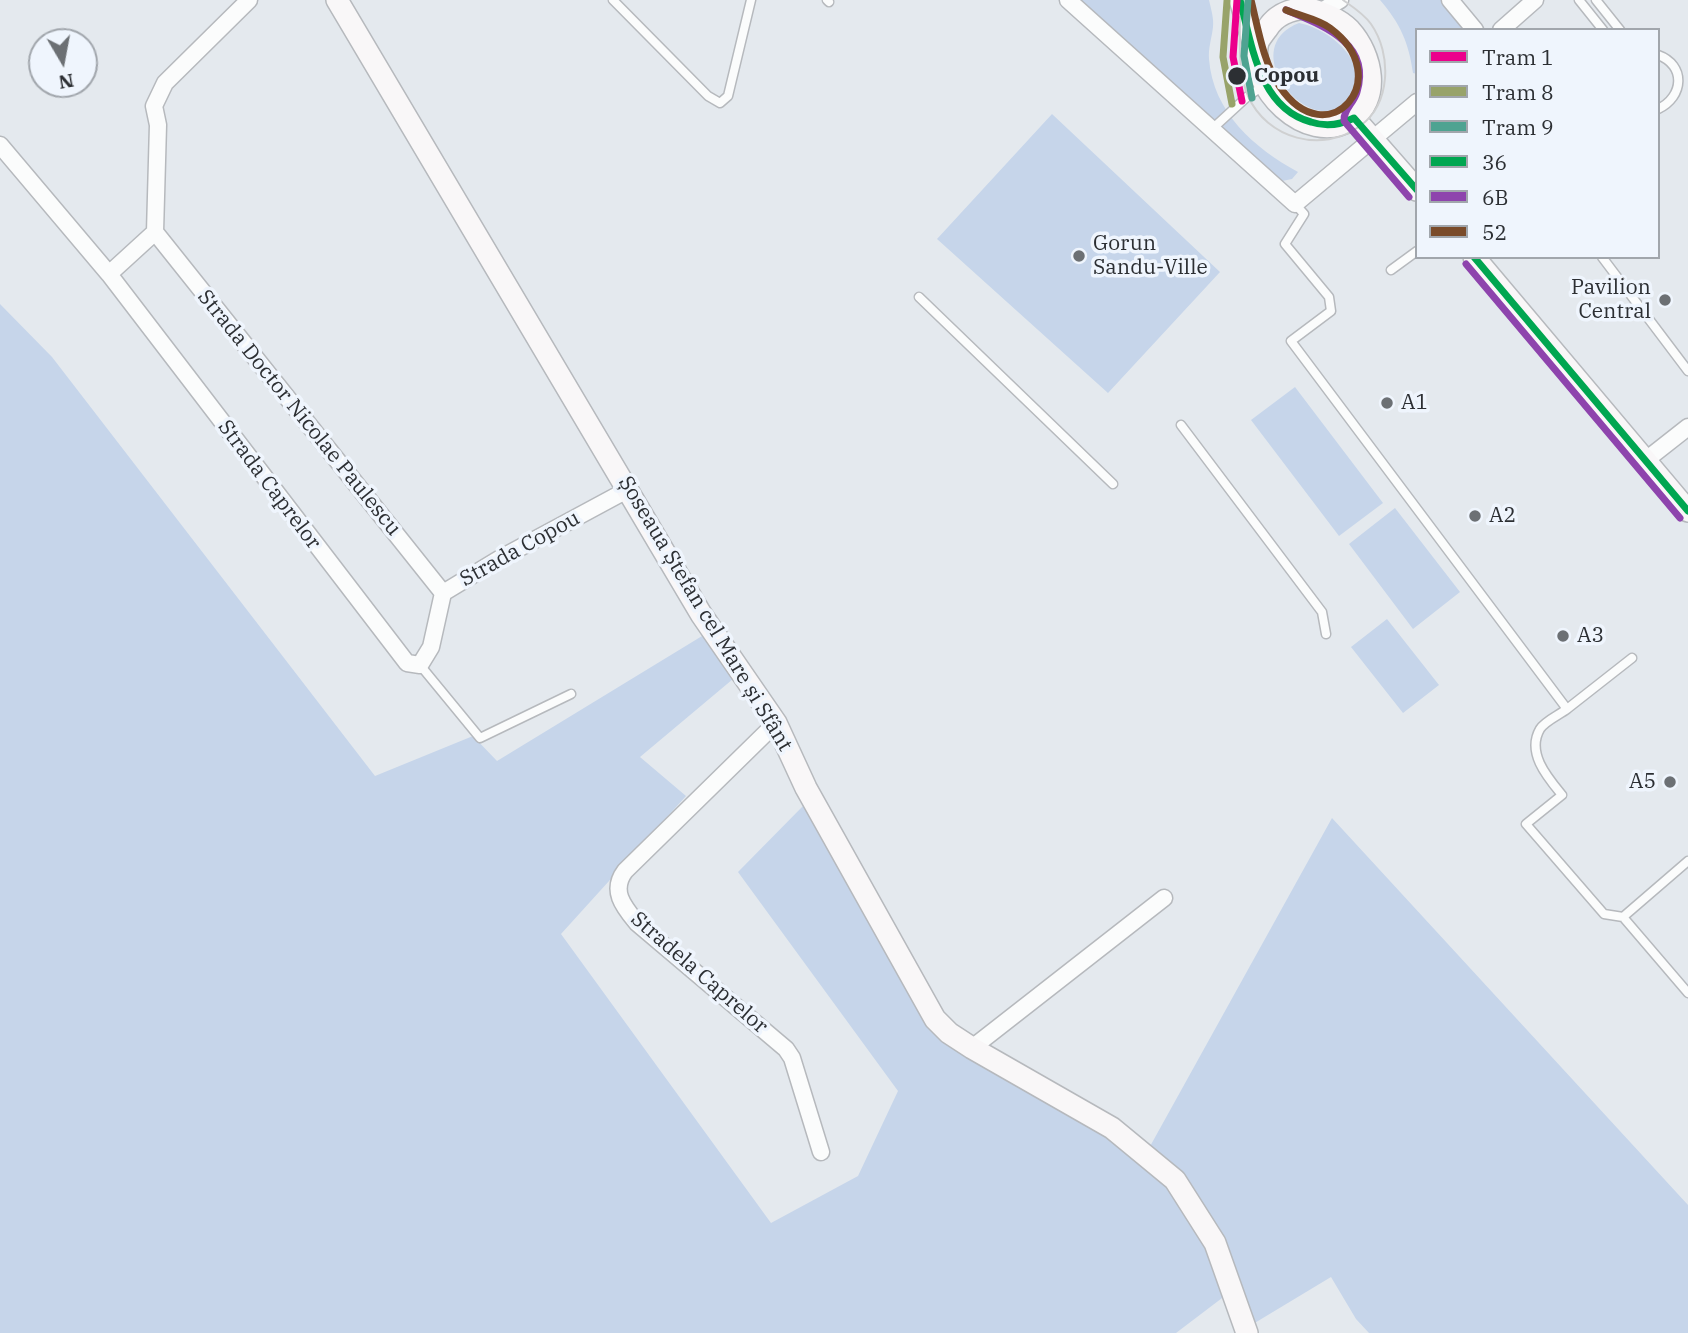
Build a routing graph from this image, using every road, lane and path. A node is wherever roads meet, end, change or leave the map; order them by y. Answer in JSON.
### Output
{"nodes":[{"id":1,"x":249,"y":0,"type":"edge"},
{"id":2,"x":337,"y":0,"type":"edge"},
{"id":3,"x":613,"y":0,"type":"edge"},
{"id":4,"x":751,"y":0,"type":"edge"},
{"id":5,"x":1068,"y":0,"type":"edge"},
{"id":6,"x":1240,"y":0,"type":"edge"},
{"id":7,"x":1340,"y":0,"type":"edge"},
{"id":8,"x":1450,"y":0,"type":"edge"},
{"id":9,"x":1535,"y":0,"type":"edge"},
{"id":10,"x":1579,"y":0,"type":"edge"},
{"id":11,"x":1596,"y":0,"type":"edge"},
{"id":12,"x":1306,"y":7,"type":"edge"},
{"id":13,"x":1473,"y":28,"type":"edge"},
{"id":14,"x":1503,"y":28,"type":"edge"},
{"id":15,"x":1601,"y":28,"type":"edge"},
{"id":16,"x":1618,"y":28,"type":"edge"},
{"id":17,"x":1660,"y":56,"type":"edge"},
{"id":18,"x":1258,"y":57,"type":"junction"},
{"id":19,"x":1265,"y":85,"type":"junction"},
{"id":20,"x":1415,"y":104,"type":"edge"},
{"id":21,"x":1660,"y":108,"type":"edge"},
{"id":22,"x":1354,"y":118,"type":"junction"},
{"id":23,"x":1211,"y":130,"type":"junction"},
{"id":24,"x":1372,"y":138,"type":"junction"},
{"id":25,"x":0,"y":145,"type":"edge"},
{"id":26,"x":1415,"y":188,"type":"edge"},
{"id":27,"x":1295,"y":204,"type":"junction"},
{"id":28,"x":155,"y":232,"type":"junction"},
{"id":29,"x":1415,"y":252,"type":"edge"},
{"id":30,"x":1476,"y":259,"type":"edge"},
{"id":31,"x":1604,"y":259,"type":"edge"},
{"id":32,"x":1391,"y":270,"type":"dead end"},
{"id":33,"x":109,"y":274,"type":"junction"},
{"id":34,"x":919,"y":297,"type":"dead end"},
{"id":35,"x":1688,"y":370,"type":"edge"},
{"id":36,"x":1181,"y":425,"type":"dead end"},
{"id":37,"x":1688,"y":427,"type":"edge"},
{"id":38,"x":1646,"y":460,"type":"junction"},
{"id":39,"x":1113,"y":484,"type":"dead end"},
{"id":40,"x":629,"y":489,"type":"junction"},
{"id":41,"x":1688,"y":511,"type":"edge"},
{"id":42,"x":443,"y":593,"type":"junction"},
{"id":43,"x":1326,"y":634,"type":"dead end"},
{"id":44,"x":1632,"y":658,"type":"dead end"},
{"id":45,"x":420,"y":665,"type":"junction"},
{"id":46,"x":571,"y":694,"type":"dead end"},
{"id":47,"x":1567,"y":709,"type":"junction"},
{"id":48,"x":776,"y":723,"type":"junction"},
{"id":49,"x":1688,"y":861,"type":"edge"},
{"id":50,"x":1164,"y":898,"type":"dead end"},
{"id":51,"x":1623,"y":917,"type":"junction"},
{"id":52,"x":1688,"y":993,"type":"edge"},
{"id":53,"x":972,"y":1048,"type":"junction"},
{"id":54,"x":821,"y":1152,"type":"dead end"},
{"id":55,"x":1247,"y":1333,"type":"edge"}],
"edges":[{"from":1,"to":28,"type":"street"},
{"from":2,"to":40,"type":"street","name":"Șoseaua Ștefan cel Mare și Sfânt"},
{"from":3,"to":4,"type":"lane"},
{"from":5,"to":23,"type":"street"},
{"from":6,"to":18,"type":"street"},
{"from":7,"to":12,"type":"street"},
{"from":8,"to":13,"type":"street"},
{"from":9,"to":14,"type":"street"},
{"from":10,"to":15,"type":"lane"},
{"from":11,"to":16,"type":"lane"},
{"from":12,"to":18,"type":"street"},
{"from":12,"to":22,"type":"street"},
{"from":17,"to":21,"type":"lane"},
{"from":18,"to":19,"type":"street"},
{"from":19,"to":22,"type":"street"},
{"from":19,"to":23,"type":"lane"},
{"from":20,"to":24,"type":"street"},
{"from":22,"to":24,"type":"street"},
{"from":23,"to":27,"type":"street"},
{"from":24,"to":26,"type":"street"},
{"from":24,"to":27,"type":"street"},
{"from":25,"to":33,"type":"street","name":"Strada Caprelor"},
{"from":27,"to":47,"type":"lane"},
{"from":28,"to":33,"type":"street"},
{"from":28,"to":42,"type":"street","name":"Strada Doctor Nicolae Paulescu"},
{"from":29,"to":32,"type":"lane"},
{"from":30,"to":38,"type":"street"},
{"from":31,"to":35,"type":"lane"},
{"from":33,"to":45,"type":"street","name":"Strada Caprelor"},
{"from":34,"to":39,"type":"lane"},
{"from":36,"to":43,"type":"lane"},
{"from":37,"to":38,"type":"street"},
{"from":38,"to":41,"type":"street"},
{"from":40,"to":42,"type":"street","name":"Strada Copou"},
{"from":40,"to":48,"type":"street","name":"Șoseaua Ștefan cel Mare și Sfânt"},
{"from":42,"to":45,"type":"street","name":"Strada Copou"},
{"from":44,"to":47,"type":"lane"},
{"from":45,"to":46,"type":"lane","name":"Strada Caprelor"},
{"from":47,"to":51,"type":"lane"},
{"from":48,"to":53,"type":"street","name":"Șoseaua Ștefan cel Mare și Sfânt"},
{"from":48,"to":54,"type":"street","name":"Stradela Caprelor"},
{"from":49,"to":51,"type":"lane"},
{"from":50,"to":53,"type":"street"},
{"from":51,"to":52,"type":"lane"},
{"from":53,"to":55,"type":"street","name":"Șoseaua Ștefan cel Mare și Sfânt"}]}
